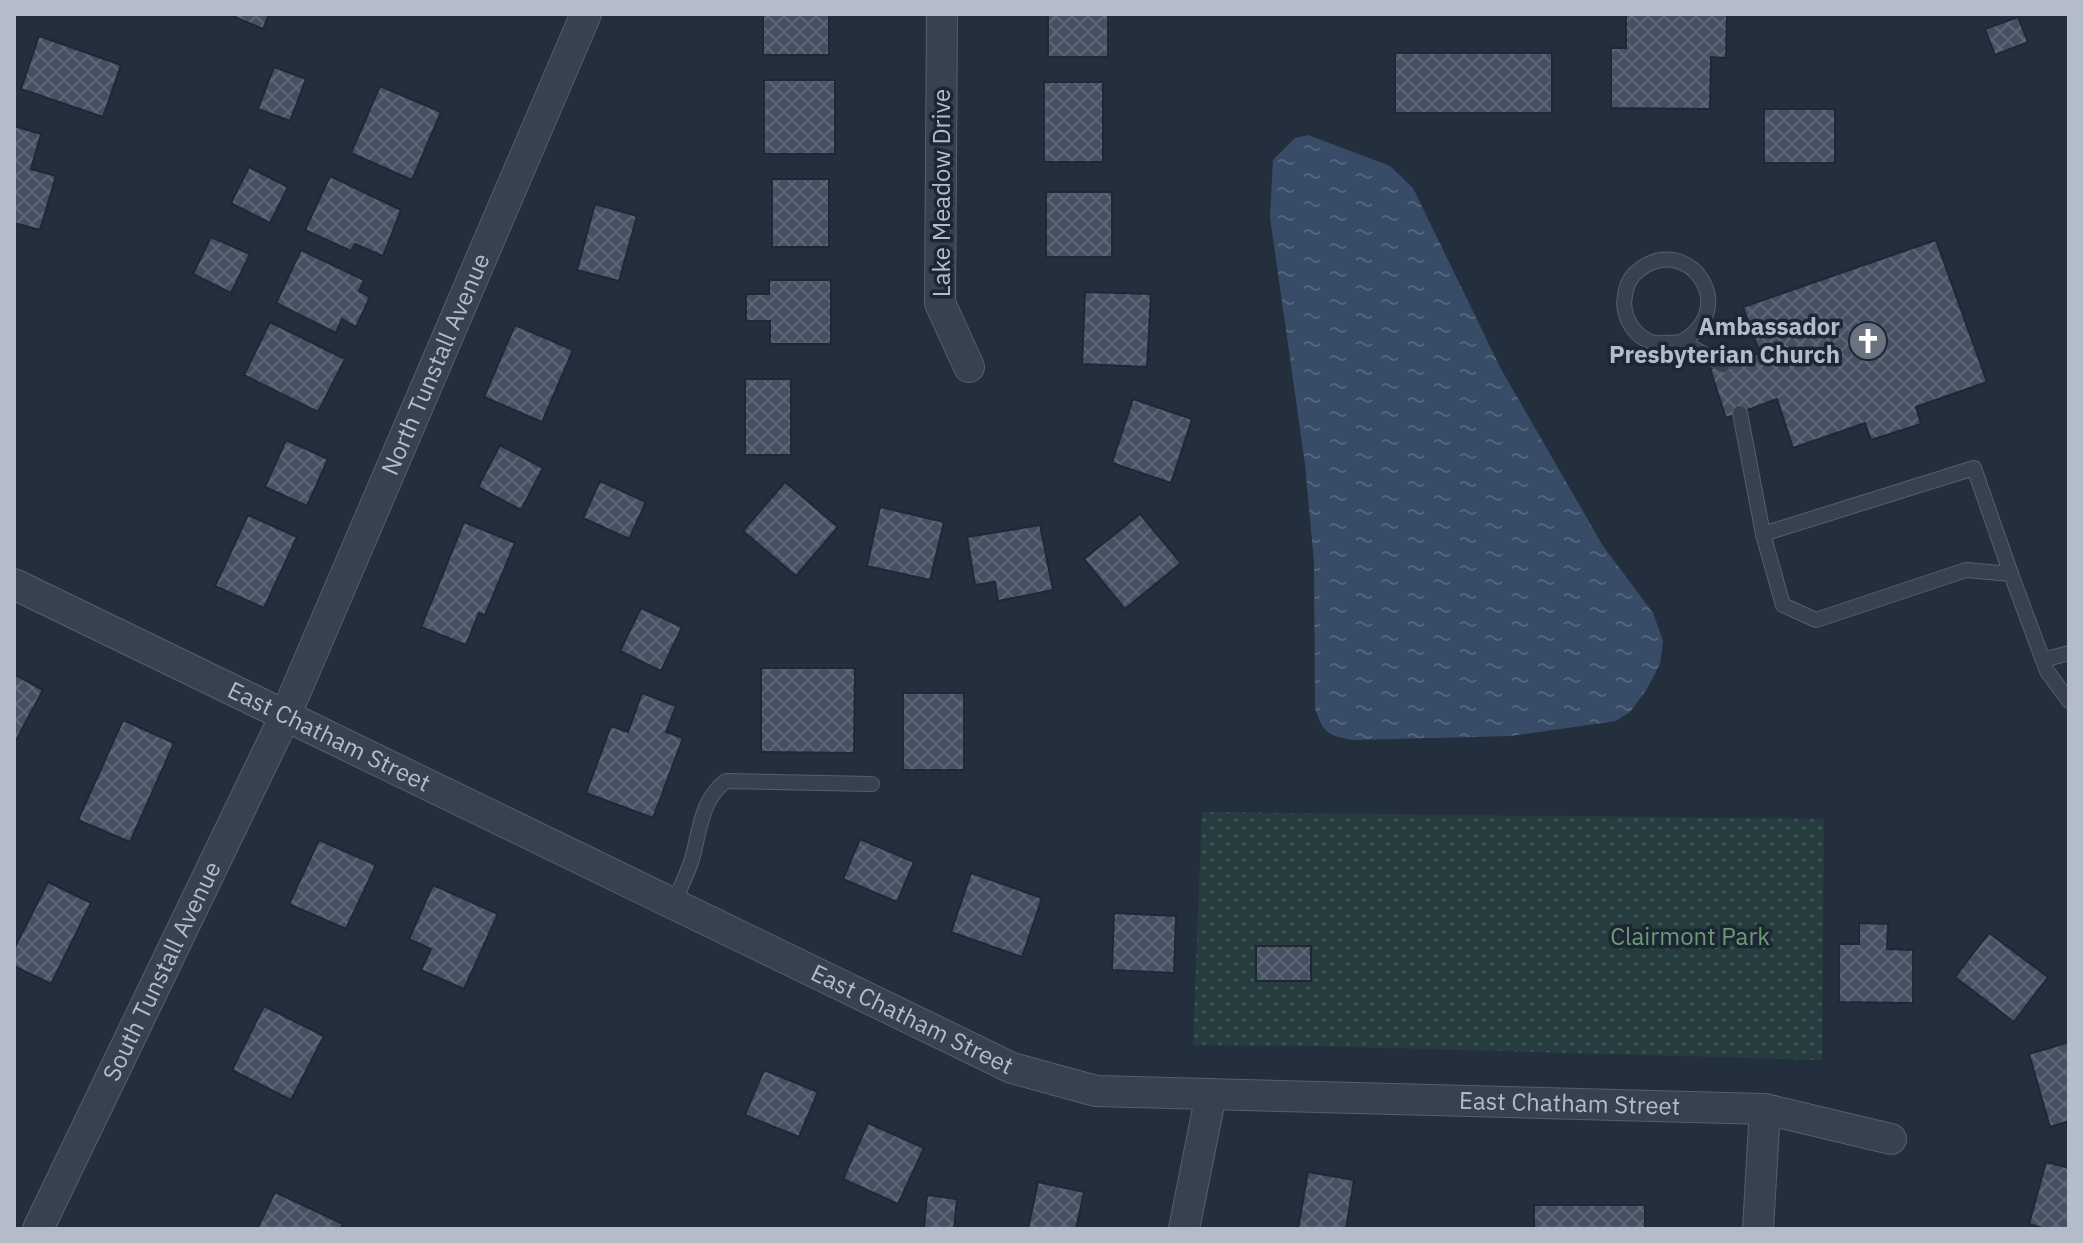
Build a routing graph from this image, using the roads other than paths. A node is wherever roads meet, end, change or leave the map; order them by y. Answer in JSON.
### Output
{"nodes":[{"id":1,"x":586,"y":14,"type":"edge"},
{"id":2,"x":942,"y":14,"type":"edge"},
{"id":3,"x":1681,"y":342,"type":"junction"},
{"id":4,"x":1723,"y":365,"type":"dead end"},
{"id":5,"x":969,"y":367,"type":"dead end"},
{"id":6,"x":1740,"y":413,"type":"dead end"},
{"id":7,"x":1763,"y":534,"type":"junction"},
{"id":8,"x":2011,"y":574,"type":"junction"},
{"id":9,"x":14,"y":584,"type":"edge"},
{"id":10,"x":2069,"y":653,"type":"edge"},
{"id":11,"x":2043,"y":660,"type":"junction"},
{"id":12,"x":2069,"y":701,"type":"edge"},
{"id":13,"x":286,"y":714,"type":"junction"},
{"id":14,"x":872,"y":784,"type":"dead end"},
{"id":15,"x":673,"y":906,"type":"junction"},
{"id":16,"x":1211,"y":1094,"type":"junction"},
{"id":17,"x":1765,"y":1109,"type":"junction"},
{"id":18,"x":1891,"y":1139,"type":"dead end"},
{"id":19,"x":38,"y":1229,"type":"edge"},
{"id":20,"x":1184,"y":1229,"type":"edge"},
{"id":21,"x":1758,"y":1229,"type":"edge"}],
"edges":[{"from":1,"to":13,"type":"street","name":"North Tunstall Avenue"},
{"from":2,"to":5,"type":"street","name":"Lake Meadow Drive"},
{"from":3,"to":3,"type":"lane"},
{"from":3,"to":4,"type":"lane"},
{"from":6,"to":7,"type":"lane"},
{"from":7,"to":8,"type":"lane"},
{"from":7,"to":8,"type":"lane"},
{"from":8,"to":11,"type":"lane"},
{"from":9,"to":13,"type":"street","name":"East Chatham Street"},
{"from":10,"to":11,"type":"lane"},
{"from":11,"to":12,"type":"lane"},
{"from":13,"to":15,"type":"street","name":"East Chatham Street"},
{"from":13,"to":19,"type":"street","name":"South Tunstall Avenue"},
{"from":14,"to":15,"type":"lane"},
{"from":15,"to":16,"type":"street","name":"East Chatham Street"},
{"from":16,"to":17,"type":"street","name":"East Chatham Street"},
{"from":16,"to":20,"type":"street"},
{"from":17,"to":18,"type":"street","name":"East Chatham Street"},
{"from":17,"to":21,"type":"street"}]}
